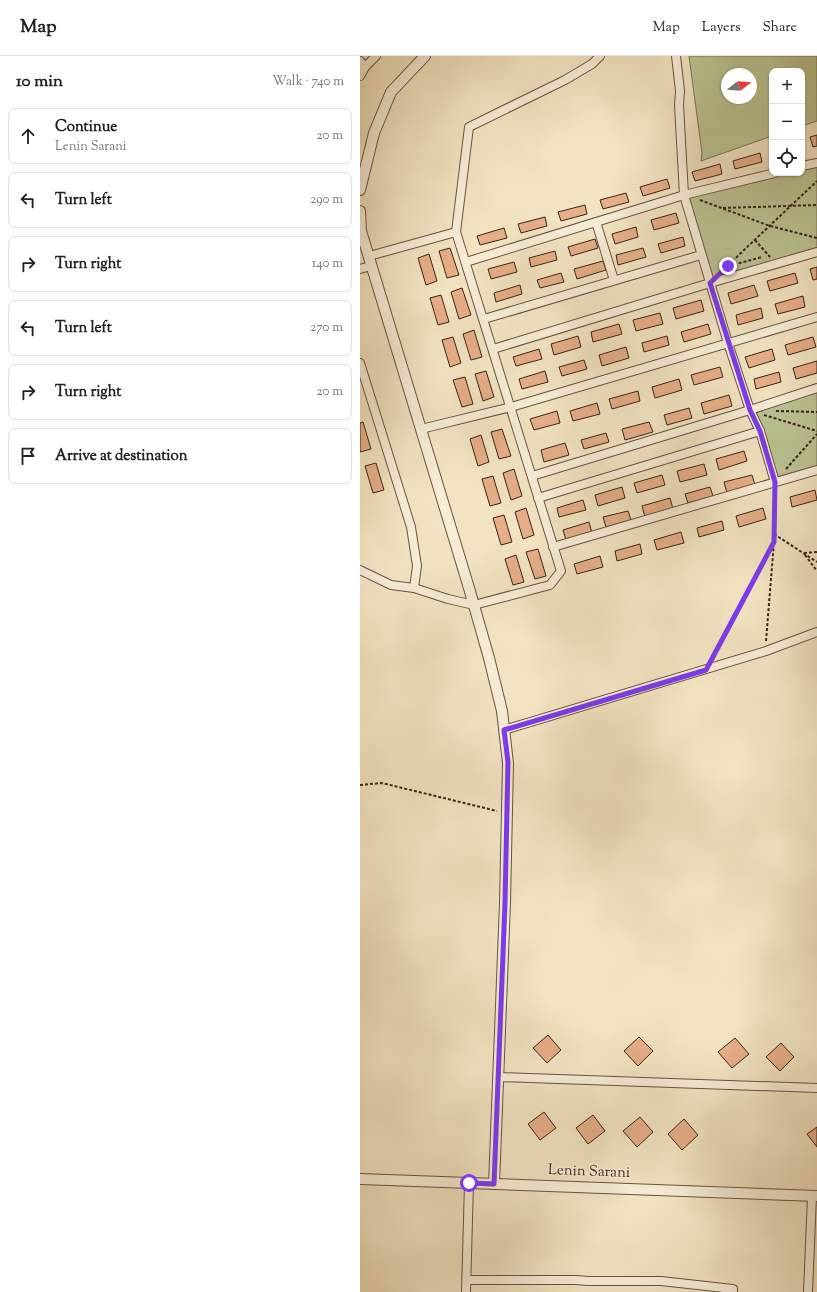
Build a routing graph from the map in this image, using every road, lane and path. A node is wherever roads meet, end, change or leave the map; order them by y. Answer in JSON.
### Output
{"nodes":[{"id":1,"x":376,"y":56,"type":"edge"},
{"id":2,"x":425,"y":56,"type":"edge"},
{"id":3,"x":600,"y":56,"type":"edge"},
{"id":4,"x":676,"y":56,"type":"edge"},
{"id":5,"x":363,"y":64,"type":"edge"},
{"id":6,"x":360,"y":76,"type":"edge"},
{"id":7,"x":817,"y":163,"type":"edge"},
{"id":8,"x":805,"y":165,"type":"edge"},
{"id":9,"x":769,"y":174,"type":"edge"},
{"id":10,"x":817,"y":181,"type":"edge"},
{"id":11,"x":360,"y":190,"type":"edge"},
{"id":12,"x":684,"y":195,"type":"junction"},
{"id":13,"x":817,"y":205,"type":"edge"},
{"id":14,"x":791,"y":206,"type":"junction"},
{"id":15,"x":722,"y":208,"type":"junction"},
{"id":16,"x":360,"y":211,"type":"edge"},
{"id":17,"x":596,"y":222,"type":"junction"},
{"id":18,"x":770,"y":226,"type":"junction"},
{"id":19,"x":456,"y":232,"type":"junction"},
{"id":20,"x":817,"y":238,"type":"edge"},
{"id":21,"x":754,"y":240,"type":"junction"},
{"id":22,"x":817,"y":252,"type":"edge"},
{"id":23,"x":701,"y":255,"type":"junction"},
{"id":24,"x":369,"y":256,"type":"junction"},
{"id":25,"x":466,"y":262,"type":"junction"},
{"id":26,"x":776,"y":264,"type":"junction"},
{"id":27,"x":371,"y":266,"type":"junction"},
{"id":28,"x":360,"y":269,"type":"edge"},
{"id":29,"x":724,"y":270,"type":"dead end"},
{"id":30,"x":614,"y":280,"type":"junction"},
{"id":31,"x":710,"y":283,"type":"junction"},
{"id":32,"x":817,"y":317,"type":"edge"},
{"id":33,"x":484,"y":318,"type":"junction"},
{"id":34,"x":728,"y":343,"type":"junction"},
{"id":35,"x":493,"y":349,"type":"junction"},
{"id":36,"x":360,"y":363,"type":"edge"},
{"id":37,"x":817,"y":388,"type":"edge"},
{"id":38,"x":511,"y":407,"type":"junction"},
{"id":39,"x":750,"y":410,"type":"junction"},
{"id":40,"x":772,"y":411,"type":"dead end"},
{"id":41,"x":817,"y":412,"type":"edge"},
{"id":42,"x":421,"y":429,"type":"junction"},
{"id":43,"x":760,"y":431,"type":"junction"},
{"id":44,"x":817,"y":431,"type":"edge"},
{"id":45,"x":817,"y":434,"type":"edge"},
{"id":46,"x":817,"y":470,"type":"edge"},
{"id":47,"x":532,"y":476,"type":"junction"},
{"id":48,"x":775,"y":482,"type":"junction"},
{"id":49,"x":538,"y":498,"type":"junction"},
{"id":50,"x":774,"y":534,"type":"junction"},
{"id":51,"x":774,"y":542,"type":"junction"},
{"id":52,"x":554,"y":547,"type":"junction"},
{"id":53,"x":817,"y":552,"type":"edge"},
{"id":54,"x":803,"y":553,"type":"junction"},
{"id":55,"x":360,"y":561,"type":"edge"},
{"id":56,"x":817,"y":562,"type":"edge"},
{"id":57,"x":362,"y":570,"type":"edge"},
{"id":58,"x":817,"y":571,"type":"edge"},
{"id":59,"x":414,"y":588,"type":"junction"},
{"id":60,"x":474,"y":605,"type":"junction"},
{"id":61,"x":817,"y":632,"type":"edge"},
{"id":62,"x":766,"y":652,"type":"junction"},
{"id":63,"x":706,"y":670,"type":"junction"},
{"id":64,"x":504,"y":730,"type":"junction"},
{"id":65,"x":360,"y":785,"type":"edge"},
{"id":66,"x":507,"y":813,"type":"junction"},
{"id":67,"x":498,"y":1077,"type":"junction"},
{"id":68,"x":817,"y":1088,"type":"edge"},
{"id":69,"x":360,"y":1179,"type":"edge"},
{"id":70,"x":469,"y":1183,"type":"junction"},
{"id":71,"x":494,"y":1184,"type":"junction"},
{"id":72,"x":814,"y":1196,"type":"edge"},
{"id":73,"x":467,"y":1280,"type":"junction"},
{"id":74,"x":466,"y":1292,"type":"edge"},
{"id":75,"x":733,"y":1292,"type":"edge"},
{"id":76,"x":808,"y":1292,"type":"edge"}],
"edges":[{"from":1,"to":5,"type":"street"},
{"from":2,"to":11,"type":"street"},
{"from":3,"to":19,"type":"street"},
{"from":4,"to":12,"type":"street"},
{"from":5,"to":6,"type":"street"},
{"from":7,"to":8,"type":"street"},
{"from":9,"to":12,"type":"street"},
{"from":10,"to":14,"type":"path"},
{"from":12,"to":15,"type":"path"},
{"from":12,"to":17,"type":"street"},
{"from":12,"to":23,"type":"street"},
{"from":13,"to":14,"type":"path"},
{"from":14,"to":15,"type":"path"},
{"from":14,"to":18,"type":"path"},
{"from":15,"to":18,"type":"path"},
{"from":16,"to":24,"type":"street"},
{"from":17,"to":25,"type":"street"},
{"from":17,"to":30,"type":"street"},
{"from":18,"to":20,"type":"path"},
{"from":18,"to":21,"type":"path"},
{"from":19,"to":24,"type":"street"},
{"from":19,"to":25,"type":"street"},
{"from":21,"to":26,"type":"path"},
{"from":21,"to":29,"type":"path"},
{"from":22,"to":26,"type":"street"},
{"from":23,"to":30,"type":"street"},
{"from":23,"to":31,"type":"street"},
{"from":24,"to":27,"type":"street"},
{"from":25,"to":33,"type":"street"},
{"from":26,"to":31,"type":"street"},
{"from":27,"to":28,"type":"street"},
{"from":27,"to":42,"type":"street"},
{"from":30,"to":33,"type":"street"},
{"from":31,"to":34,"type":"street"},
{"from":31,"to":35,"type":"street"},
{"from":32,"to":34,"type":"street"},
{"from":33,"to":35,"type":"street"},
{"from":34,"to":38,"type":"street"},
{"from":34,"to":39,"type":"street"},
{"from":35,"to":38,"type":"street"},
{"from":36,"to":59,"type":"street"},
{"from":37,"to":39,"type":"street"},
{"from":38,"to":42,"type":"street"},
{"from":38,"to":47,"type":"street"},
{"from":39,"to":43,"type":"street"},
{"from":39,"to":44,"type":"path"},
{"from":39,"to":47,"type":"street"},
{"from":40,"to":41,"type":"path"},
{"from":42,"to":60,"type":"street"},
{"from":43,"to":48,"type":"street"},
{"from":43,"to":49,"type":"street"},
{"from":45,"to":48,"type":"path"},
{"from":46,"to":48,"type":"street"},
{"from":47,"to":49,"type":"street"},
{"from":48,"to":50,"type":"path"},
{"from":48,"to":52,"type":"street"},
{"from":49,"to":52,"type":"street"},
{"from":50,"to":51,"type":"path"},
{"from":50,"to":54,"type":"path"},
{"from":51,"to":62,"type":"path"},
{"from":51,"to":63,"type":"path"},
{"from":52,"to":60,"type":"street"},
{"from":53,"to":54,"type":"path"},
{"from":54,"to":56,"type":"path"},
{"from":54,"to":58,"type":"path"},
{"from":55,"to":57,"type":"street"},
{"from":57,"to":59,"type":"street"},
{"from":59,"to":60,"type":"street"},
{"from":60,"to":64,"type":"street"},
{"from":61,"to":62,"type":"street"},
{"from":62,"to":63,"type":"street"},
{"from":63,"to":64,"type":"street"},
{"from":64,"to":66,"type":"street"},
{"from":65,"to":66,"type":"path"},
{"from":66,"to":67,"type":"street"},
{"from":67,"to":68,"type":"street"},
{"from":67,"to":71,"type":"street"},
{"from":69,"to":70,"type":"street","name":"Lenin Sarani"},
{"from":70,"to":71,"type":"street","name":"Lenin Sarani"},
{"from":70,"to":73,"type":"street"},
{"from":71,"to":72,"type":"street","name":"Lenin Sarani"},
{"from":72,"to":76,"type":"street"},
{"from":73,"to":74,"type":"street"},
{"from":73,"to":75,"type":"street"}]}
